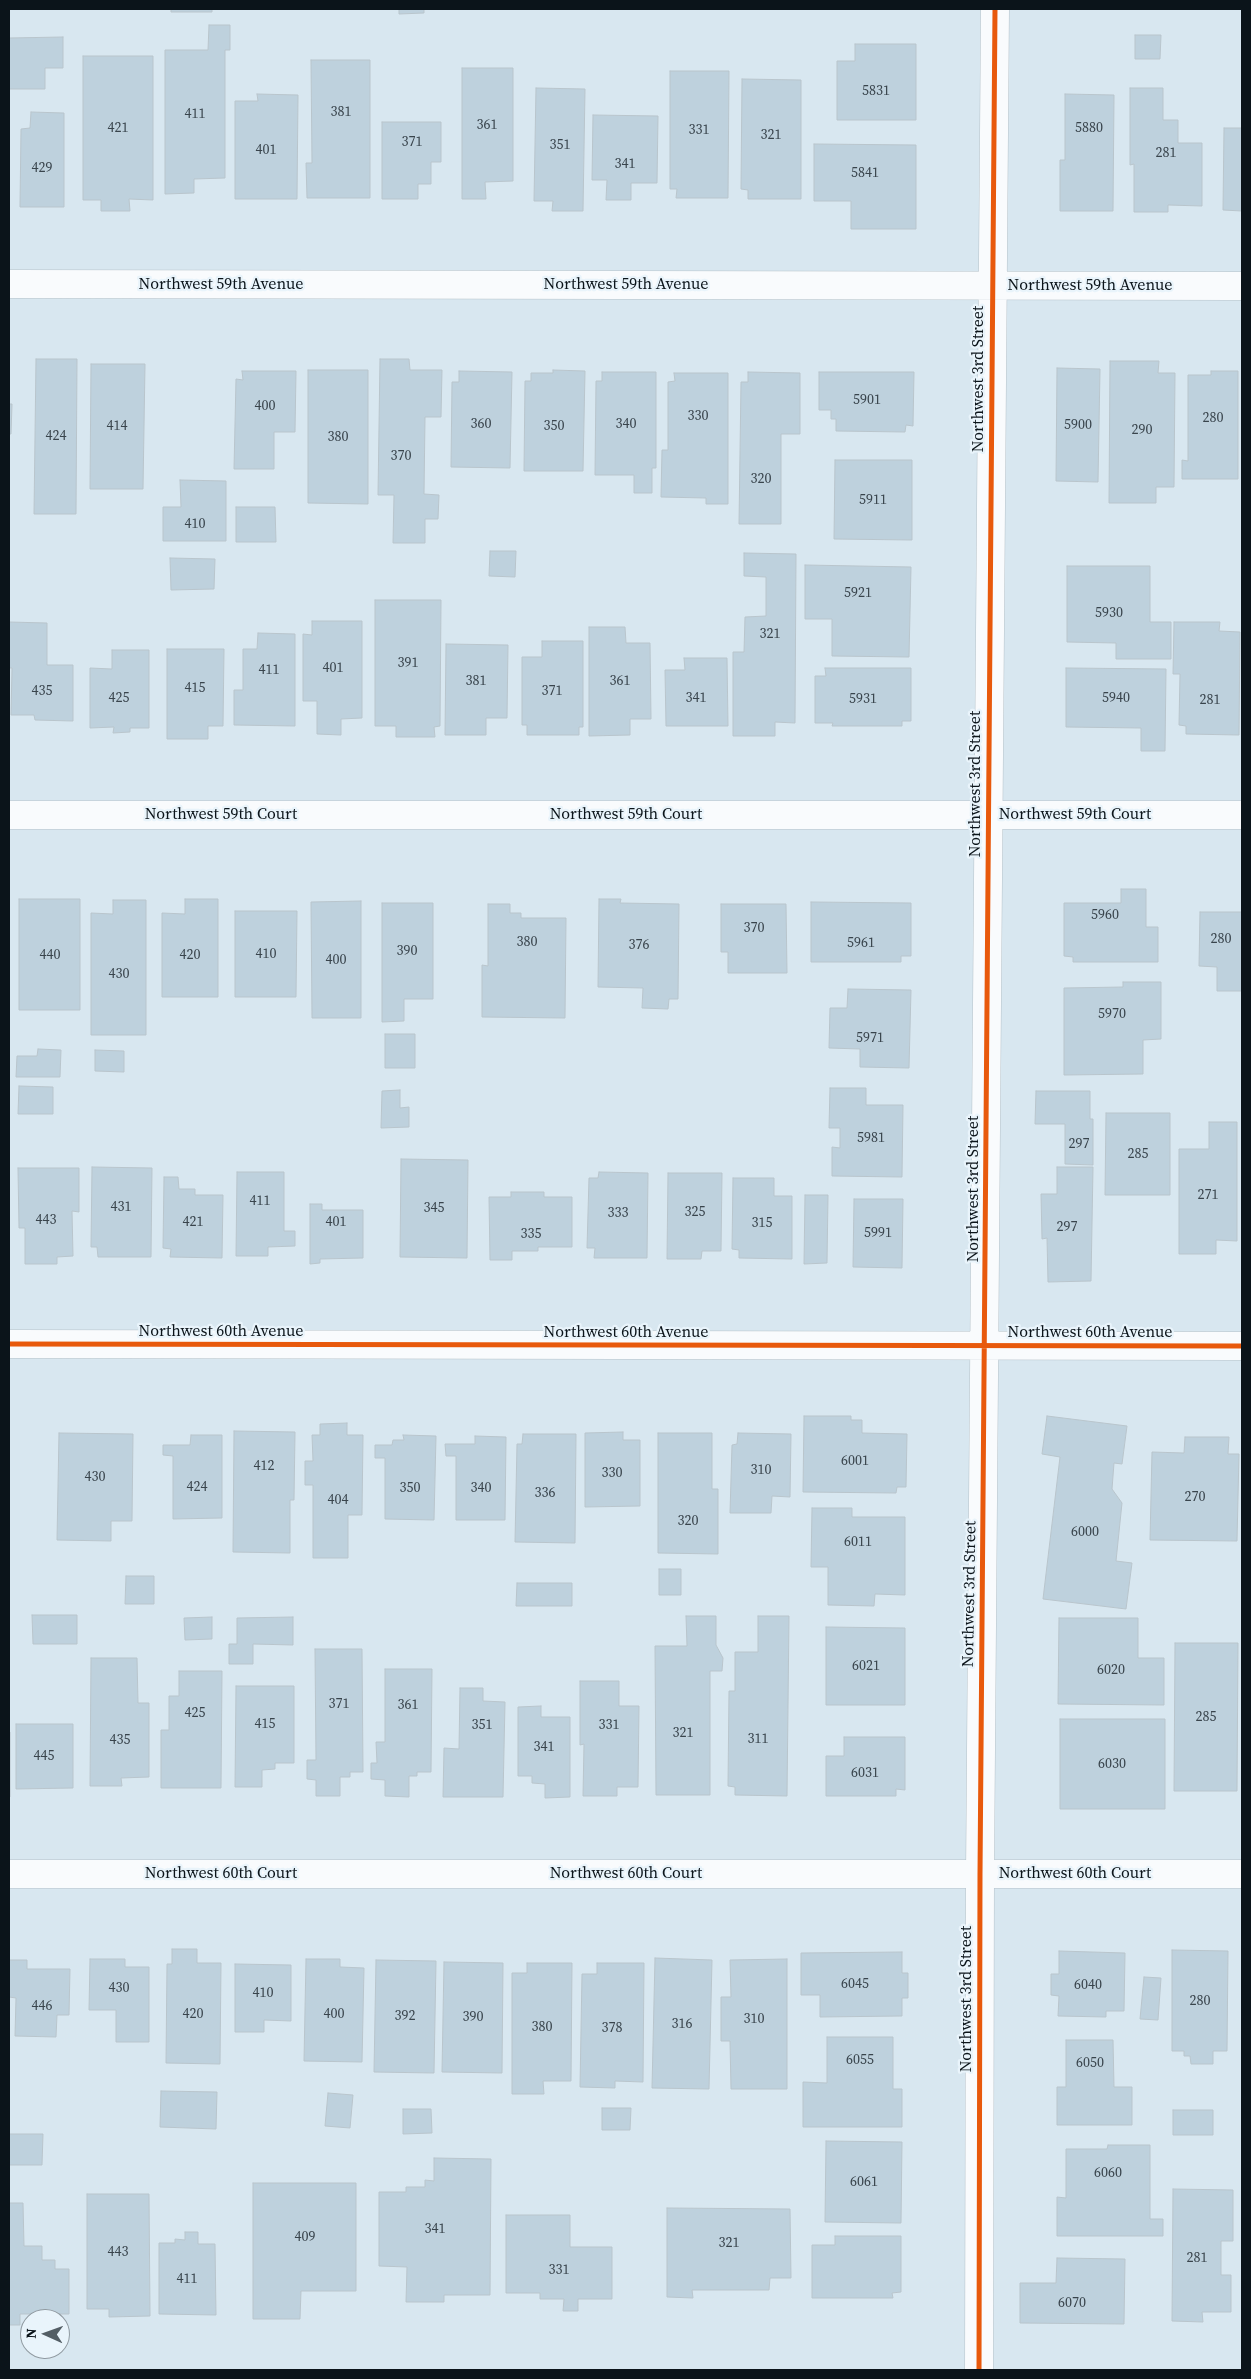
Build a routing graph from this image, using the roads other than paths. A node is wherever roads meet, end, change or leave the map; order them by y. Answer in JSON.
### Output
{"nodes":[{"id":1,"x":995,"y":9,"type":"edge"},
{"id":2,"x":9,"y":284,"type":"edge"},
{"id":3,"x":992,"y":286,"type":"junction"},
{"id":4,"x":1242,"y":286,"type":"edge"},
{"id":5,"x":988,"y":814,"type":"junction"},
{"id":6,"x":9,"y":815,"type":"edge"},
{"id":7,"x":1242,"y":815,"type":"edge"},
{"id":8,"x":9,"y":1344,"type":"edge"},
{"id":9,"x":985,"y":1346,"type":"junction"},
{"id":10,"x":1242,"y":1346,"type":"edge"},
{"id":11,"x":980,"y":1873,"type":"junction"},
{"id":12,"x":9,"y":1874,"type":"edge"},
{"id":13,"x":1242,"y":1874,"type":"edge"},
{"id":14,"x":979,"y":2370,"type":"edge"}],
"edges":[{"from":1,"to":3,"type":"street","name":"Northwest 3rd Street"},
{"from":2,"to":3,"type":"street","name":"Northwest 59th Avenue"},
{"from":3,"to":4,"type":"street","name":"Northwest 59th Avenue"},
{"from":3,"to":5,"type":"street","name":"Northwest 3rd Street"},
{"from":5,"to":6,"type":"street","name":"Northwest 59th Court"},
{"from":5,"to":7,"type":"street","name":"Northwest 59th Court"},
{"from":5,"to":9,"type":"street","name":"Northwest 3rd Street"},
{"from":8,"to":9,"type":"street","name":"Northwest 60th Avenue"},
{"from":9,"to":10,"type":"street","name":"Northwest 60th Avenue"},
{"from":9,"to":11,"type":"street","name":"Northwest 3rd Street"},
{"from":11,"to":12,"type":"street","name":"Northwest 60th Court"},
{"from":11,"to":13,"type":"street","name":"Northwest 60th Court"},
{"from":11,"to":14,"type":"street","name":"Northwest 3rd Street"}]}
